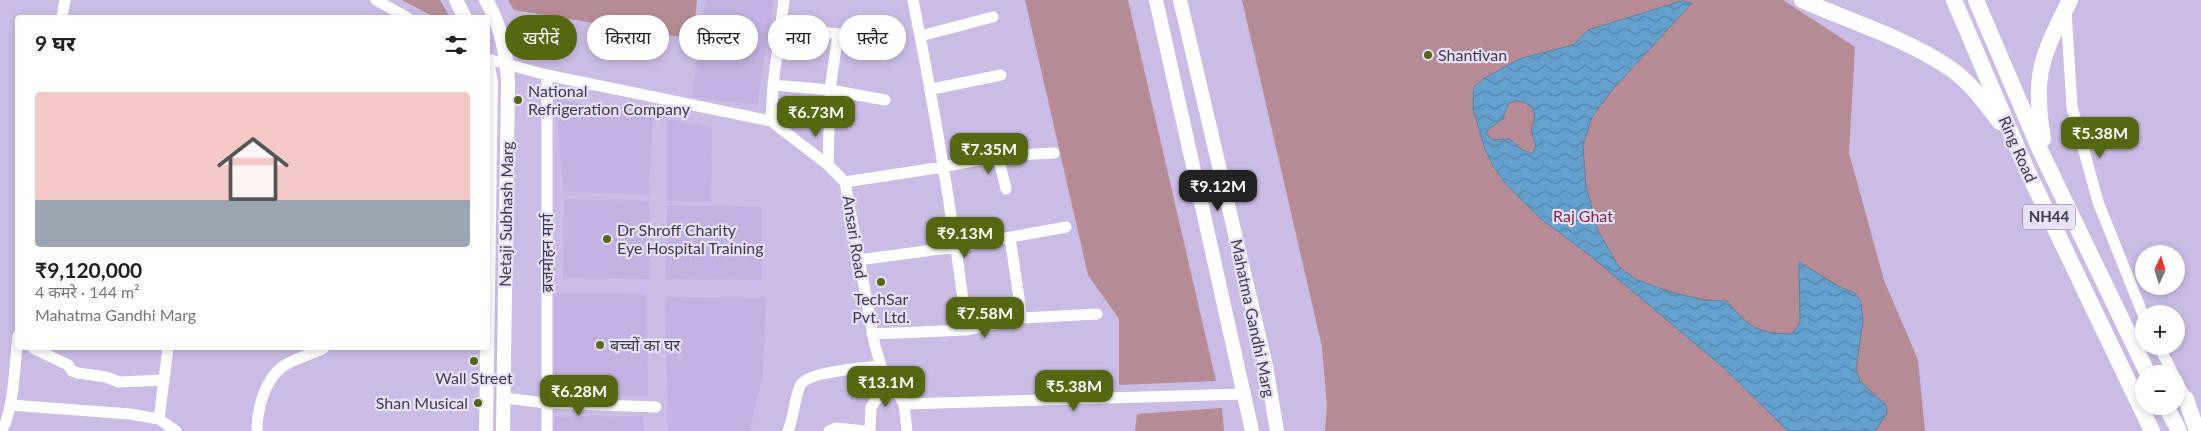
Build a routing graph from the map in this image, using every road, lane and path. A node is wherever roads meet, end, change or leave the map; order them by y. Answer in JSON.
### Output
{"nodes":[{"id":1,"x":64,"y":0,"type":"edge"},
{"id":2,"x":376,"y":0,"type":"edge"},
{"id":3,"x":456,"y":0,"type":"edge"},
{"id":4,"x":486,"y":0,"type":"edge"},
{"id":5,"x":784,"y":0,"type":"edge"},
{"id":6,"x":913,"y":0,"type":"edge"},
{"id":7,"x":1156,"y":0,"type":"edge"},
{"id":8,"x":1180,"y":0,"type":"edge"},
{"id":9,"x":1802,"y":0,"type":"edge"},
{"id":10,"x":1954,"y":0,"type":"edge"},
{"id":11,"x":1976,"y":0,"type":"edge"},
{"id":12,"x":2066,"y":0,"type":"edge"},
{"id":13,"x":2070,"y":0,"type":"edge"},
{"id":14,"x":62,"y":15,"type":"edge"},
{"id":15,"x":403,"y":15,"type":"edge"},
{"id":16,"x":464,"y":15,"type":"edge"},
{"id":17,"x":782,"y":15,"type":"edge"},
{"id":18,"x":993,"y":17,"type":"dead end"},
{"id":19,"x":829,"y":33,"type":"edge"},
{"id":20,"x":920,"y":36,"type":"junction"},
{"id":21,"x":490,"y":59,"type":"edge"},
{"id":22,"x":776,"y":60,"type":"edge"},
{"id":23,"x":507,"y":63,"type":"junction"},
{"id":24,"x":547,"y":75,"type":"junction"},
{"id":25,"x":1001,"y":75,"type":"dead end"},
{"id":26,"x":773,"y":85,"type":"junction"},
{"id":27,"x":932,"y":89,"type":"junction"},
{"id":28,"x":830,"y":90,"type":"junction"},
{"id":29,"x":885,"y":100,"type":"dead end"},
{"id":30,"x":771,"y":121,"type":"junction"},
{"id":31,"x":2018,"y":148,"type":"junction"},
{"id":32,"x":1054,"y":153,"type":"dead end"},
{"id":33,"x":998,"y":156,"type":"junction"},
{"id":34,"x":2047,"y":163,"type":"junction"},
{"id":35,"x":828,"y":165,"type":"junction"},
{"id":36,"x":943,"y":167,"type":"junction"},
{"id":37,"x":845,"y":182,"type":"junction"},
{"id":38,"x":1006,"y":189,"type":"dead end"},
{"id":39,"x":1066,"y":227,"type":"dead end"},
{"id":40,"x":1010,"y":238,"type":"junction"},
{"id":41,"x":956,"y":247,"type":"junction"},
{"id":42,"x":858,"y":260,"type":"junction"},
{"id":43,"x":2139,"y":305,"type":"edge"},
{"id":44,"x":1097,"y":314,"type":"dead end"},
{"id":45,"x":1022,"y":318,"type":"junction"},
{"id":46,"x":967,"y":330,"type":"junction"},
{"id":47,"x":872,"y":334,"type":"junction"},
{"id":48,"x":16,"y":350,"type":"edge"},
{"id":49,"x":37,"y":350,"type":"edge"},
{"id":50,"x":168,"y":350,"type":"edge"},
{"id":51,"x":320,"y":350,"type":"edge"},
{"id":52,"x":487,"y":350,"type":"edge"},
{"id":53,"x":2144,"y":365,"type":"edge"},
{"id":54,"x":881,"y":366,"type":"junction"},
{"id":55,"x":163,"y":380,"type":"junction"},
{"id":56,"x":890,"y":380,"type":"junction"},
{"id":57,"x":1244,"y":394,"type":"junction"},
{"id":58,"x":504,"y":398,"type":"junction"},
{"id":59,"x":2186,"y":400,"type":"joint"},
{"id":60,"x":547,"y":403,"type":"junction"},
{"id":61,"x":904,"y":404,"type":"junction"},
{"id":62,"x":10,"y":405,"type":"junction"},
{"id":63,"x":656,"y":407,"type":"dead end"},
{"id":64,"x":2171,"y":415,"type":"edge"},
{"id":65,"x":159,"y":419,"type":"junction"},
{"id":66,"x":2201,"y":424,"type":"edge"},
{"id":67,"x":1,"y":431,"type":"edge"},
{"id":68,"x":176,"y":431,"type":"edge"},
{"id":69,"x":257,"y":431,"type":"edge"},
{"id":70,"x":486,"y":431,"type":"edge"},
{"id":71,"x":503,"y":431,"type":"edge"},
{"id":72,"x":547,"y":431,"type":"edge"},
{"id":73,"x":788,"y":431,"type":"edge"},
{"id":74,"x":829,"y":431,"type":"edge"},
{"id":75,"x":865,"y":431,"type":"edge"},
{"id":76,"x":870,"y":431,"type":"edge"},
{"id":77,"x":907,"y":431,"type":"edge"},
{"id":78,"x":1252,"y":431,"type":"edge"},
{"id":79,"x":1277,"y":431,"type":"edge"},
{"id":80,"x":2152,"y":431,"type":"edge"},
{"id":81,"x":2179,"y":431,"type":"edge"},
{"id":82,"x":2197,"y":431,"type":"edge"}],
"edges":[{"from":1,"to":14,"type":"street"},
{"from":2,"to":15,"type":"street"},
{"from":3,"to":16,"type":"main road"},
{"from":4,"to":23,"type":"main road","name":"Netaji Subhash Marg"},
{"from":5,"to":17,"type":"street"},
{"from":6,"to":20,"type":"street"},
{"from":7,"to":57,"type":"main road","name":"Mahatma Gandhi Marg"},
{"from":8,"to":79,"type":"main road","name":"Mahatma Gandhi Marg"},
{"from":9,"to":31,"type":"highway"},
{"from":10,"to":31,"type":"highway","name":"Ring Road","number":"NH44"},
{"from":11,"to":34,"type":"highway","name":"Ring Road"},
{"from":12,"to":43,"type":"street"},
{"from":13,"to":34,"type":"highway"},
{"from":18,"to":20,"type":"street"},
{"from":19,"to":28,"type":"street"},
{"from":20,"to":27,"type":"street"},
{"from":21,"to":23,"type":"street","name":"Ansari Road"},
{"from":22,"to":26,"type":"street"},
{"from":23,"to":24,"type":"street","name":"Ansari Road"},
{"from":23,"to":58,"type":"main road","name":"Netaji Subhash Marg"},
{"from":24,"to":30,"type":"street","name":"Ansari Road"},
{"from":24,"to":60,"type":"street","name":"ब्रजमोहन मार्ग"},
{"from":25,"to":27,"type":"street"},
{"from":26,"to":28,"type":"street"},
{"from":26,"to":30,"type":"street"},
{"from":27,"to":36,"type":"street"},
{"from":28,"to":29,"type":"street"},
{"from":28,"to":35,"type":"street"},
{"from":30,"to":35,"type":"street","name":"Ansari Road"},
{"from":31,"to":80,"type":"highway","name":"Ring Road","number":"NH44"},
{"from":32,"to":33,"type":"street"},
{"from":33,"to":36,"type":"street"},
{"from":33,"to":38,"type":"street"},
{"from":34,"to":53,"type":"highway","name":"Ring Road"},
{"from":35,"to":37,"type":"street","name":"Ansari Road"},
{"from":36,"to":37,"type":"street"},
{"from":36,"to":41,"type":"street"},
{"from":37,"to":42,"type":"street","name":"Ansari Road"},
{"from":39,"to":40,"type":"street"},
{"from":40,"to":41,"type":"street"},
{"from":40,"to":45,"type":"street"},
{"from":41,"to":42,"type":"street"},
{"from":41,"to":46,"type":"street"},
{"from":42,"to":47,"type":"street","name":"Ansari Road"},
{"from":44,"to":45,"type":"street"},
{"from":45,"to":46,"type":"street"},
{"from":46,"to":47,"type":"street"},
{"from":47,"to":54,"type":"street","name":"Ansari Road"},
{"from":48,"to":62,"type":"street"},
{"from":49,"to":55,"type":"street"},
{"from":50,"to":55,"type":"street"},
{"from":51,"to":69,"type":"street"},
{"from":52,"to":70,"type":"main road","name":"Netaji Subhash Marg"},
{"from":54,"to":56,"type":"street","name":"Ansari Road"},
{"from":54,"to":73,"type":"street"},
{"from":55,"to":65,"type":"street"},
{"from":56,"to":61,"type":"street","name":"Ansari Road"},
{"from":56,"to":76,"type":"street"},
{"from":57,"to":61,"type":"street"},
{"from":57,"to":78,"type":"main road","name":"Mahatma Gandhi Marg"},
{"from":58,"to":60,"type":"street"},
{"from":58,"to":71,"type":"main road","name":"Netaji Subhash Marg"},
{"from":59,"to":66,"type":"street"},
{"from":59,"to":82,"type":"highway"},
{"from":60,"to":63,"type":"street"},
{"from":60,"to":72,"type":"street","name":"ब्रजमोहन मार्ग"},
{"from":61,"to":77,"type":"street","name":"Ansari Road"},
{"from":62,"to":65,"type":"street"},
{"from":62,"to":67,"type":"street"},
{"from":64,"to":81,"type":"highway"},
{"from":65,"to":68,"type":"street"},
{"from":74,"to":75,"type":"street"}]}
